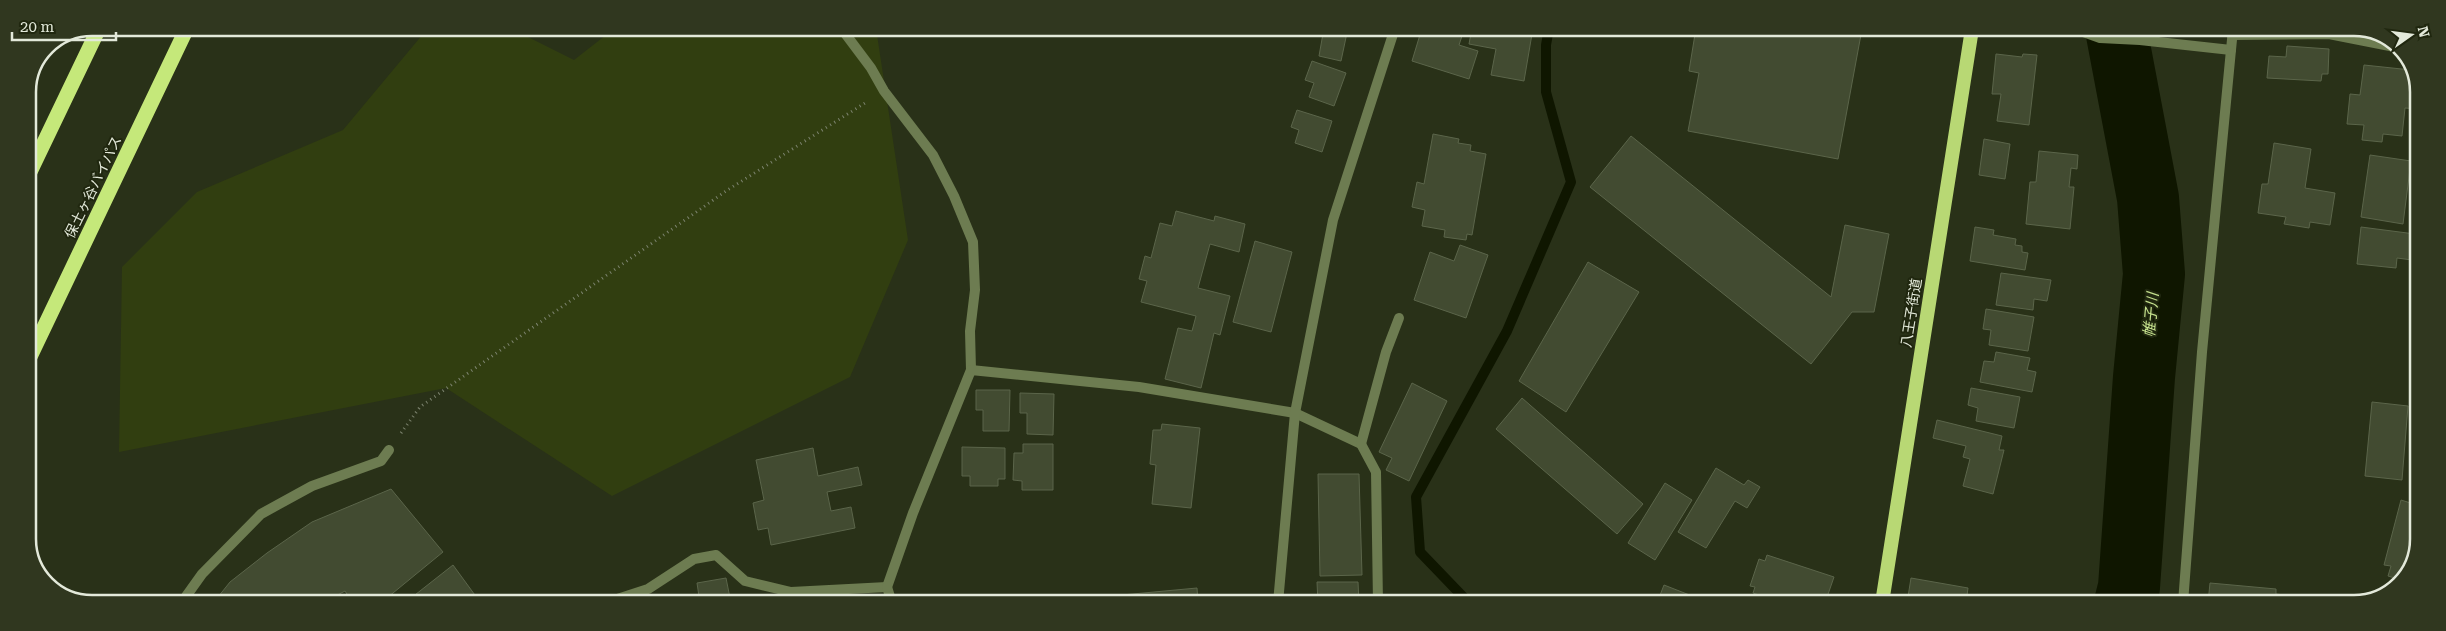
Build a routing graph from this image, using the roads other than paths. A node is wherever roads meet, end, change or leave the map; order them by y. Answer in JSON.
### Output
{"nodes":[{"id":1,"x":94,"y":36,"type":"edge"},
{"id":2,"x":183,"y":36,"type":"edge"},
{"id":3,"x":847,"y":36,"type":"edge"},
{"id":4,"x":1393,"y":36,"type":"edge"},
{"id":5,"x":1971,"y":36,"type":"edge"},
{"id":6,"x":2094,"y":36,"type":"edge"},
{"id":7,"x":2233,"y":36,"type":"edge"},
{"id":8,"x":2339,"y":36,"type":"edge"},
{"id":9,"x":2383,"y":45,"type":"edge"},
{"id":10,"x":2231,"y":50,"type":"junction"},
{"id":11,"x":36,"y":159,"type":"edge"},
{"id":12,"x":1399,"y":318,"type":"dead end"},
{"id":13,"x":36,"y":344,"type":"edge"},
{"id":14,"x":971,"y":370,"type":"junction"},
{"id":15,"x":1295,"y":413,"type":"junction"},
{"id":16,"x":1361,"y":444,"type":"junction"},
{"id":17,"x":389,"y":450,"type":"road end"},
{"id":18,"x":887,"y":587,"type":"junction"},
{"id":19,"x":187,"y":595,"type":"edge"},
{"id":20,"x":630,"y":595,"type":"edge"},
{"id":21,"x":890,"y":595,"type":"edge"},
{"id":22,"x":1279,"y":595,"type":"edge"},
{"id":23,"x":1378,"y":595,"type":"edge"},
{"id":24,"x":1883,"y":595,"type":"edge"},
{"id":25,"x":2184,"y":595,"type":"edge"}],
"edges":[{"from":1,"to":11,"type":"highway"},
{"from":2,"to":13,"type":"highway","name":"保土ヶ谷バイパス"},
{"from":3,"to":14,"type":"street"},
{"from":4,"to":15,"type":"street"},
{"from":5,"to":24,"type":"highway","name":"八王子街道"},
{"from":6,"to":10,"type":"street"},
{"from":7,"to":10,"type":"street"},
{"from":8,"to":9,"type":"street"},
{"from":10,"to":25,"type":"street"},
{"from":12,"to":16,"type":"street"},
{"from":14,"to":15,"type":"street"},
{"from":14,"to":18,"type":"street"},
{"from":15,"to":16,"type":"street"},
{"from":15,"to":22,"type":"street"},
{"from":16,"to":23,"type":"street"},
{"from":17,"to":19,"type":"street"},
{"from":18,"to":20,"type":"street"},
{"from":18,"to":21,"type":"street"}]}
